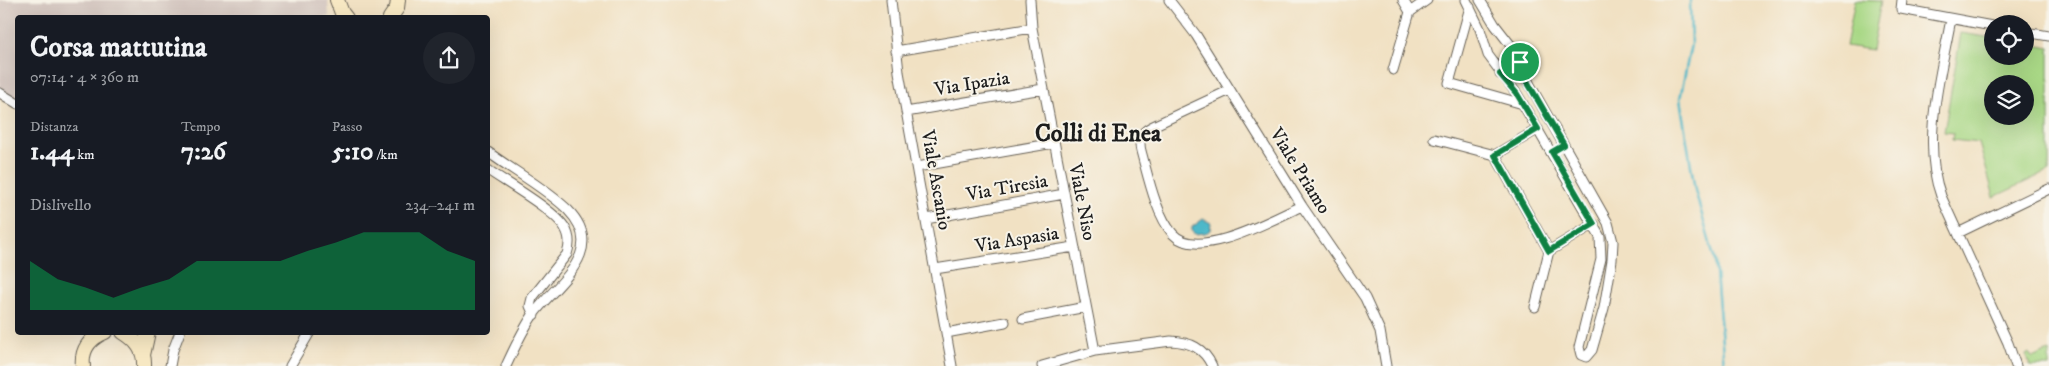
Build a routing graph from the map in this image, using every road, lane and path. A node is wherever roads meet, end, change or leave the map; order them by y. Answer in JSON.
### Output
{"nodes":[{"id":1,"x":891,"y":0,"type":"edge"},
{"id":2,"x":1030,"y":0,"type":"edge"},
{"id":3,"x":1169,"y":0,"type":"edge"},
{"id":4,"x":1403,"y":0,"type":"edge"},
{"id":5,"x":1427,"y":0,"type":"edge"},
{"id":6,"x":1480,"y":0,"type":"edge"},
{"id":7,"x":1468,"y":4,"type":"edge"},
{"id":8,"x":1902,"y":4,"type":"edge"},
{"id":9,"x":1410,"y":12,"type":"junction"},
{"id":10,"x":1951,"y":19,"type":"junction"},
{"id":11,"x":1984,"y":24,"type":"edge"},
{"id":12,"x":1032,"y":28,"type":"junction"},
{"id":13,"x":1502,"y":33,"type":"junction"},
{"id":14,"x":2034,"y":34,"type":"edge"},
{"id":15,"x":2049,"y":36,"type":"edge"},
{"id":16,"x":1483,"y":42,"type":"junction"},
{"id":17,"x":896,"y":51,"type":"junction"},
{"id":18,"x":1520,"y":62,"type":"junction"},
{"id":19,"x":1393,"y":70,"type":"dead end"},
{"id":20,"x":1500,"y":74,"type":"junction"},
{"id":21,"x":1043,"y":89,"type":"junction"},
{"id":22,"x":1230,"y":90,"type":"junction"},
{"id":23,"x":0,"y":93,"type":"edge"},
{"id":24,"x":15,"y":102,"type":"edge"},
{"id":25,"x":1523,"y":104,"type":"junction"},
{"id":26,"x":906,"y":112,"type":"junction"},
{"id":27,"x":1538,"y":129,"type":"junction"},
{"id":28,"x":1434,"y":139,"type":"dead end"},
{"id":29,"x":1054,"y":143,"type":"junction"},
{"id":30,"x":1564,"y":145,"type":"junction"},
{"id":31,"x":1552,"y":152,"type":"junction"},
{"id":32,"x":490,"y":153,"type":"edge"},
{"id":33,"x":1495,"y":155,"type":"junction"},
{"id":34,"x":917,"y":167,"type":"junction"},
{"id":35,"x":490,"y":171,"type":"edge"},
{"id":36,"x":2049,"y":189,"type":"edge"},
{"id":37,"x":1064,"y":194,"type":"junction"},
{"id":38,"x":1302,"y":206,"type":"junction"},
{"id":39,"x":926,"y":219,"type":"junction"},
{"id":40,"x":1594,"y":224,"type":"junction"},
{"id":41,"x":1958,"y":233,"type":"junction"},
{"id":42,"x":1074,"y":247,"type":"junction"},
{"id":43,"x":1549,"y":251,"type":"junction"},
{"id":44,"x":935,"y":270,"type":"junction"},
{"id":45,"x":1535,"y":306,"type":"dead end"},
{"id":46,"x":1086,"y":307,"type":"junction"},
{"id":47,"x":534,"y":315,"type":"junction"},
{"id":48,"x":1024,"y":319,"type":"dead end"},
{"id":49,"x":1005,"y":322,"type":"dead end"},
{"id":50,"x":946,"y":333,"type":"junction"},
{"id":51,"x":100,"y":335,"type":"edge"},
{"id":52,"x":128,"y":335,"type":"edge"},
{"id":53,"x":148,"y":335,"type":"edge"},
{"id":54,"x":179,"y":335,"type":"edge"},
{"id":55,"x":308,"y":335,"type":"edge"},
{"id":56,"x":1095,"y":352,"type":"junction"},
{"id":57,"x":144,"y":362,"type":"edge"},
{"id":58,"x":83,"y":366,"type":"edge"},
{"id":59,"x":170,"y":366,"type":"edge"},
{"id":60,"x":290,"y":366,"type":"edge"},
{"id":61,"x":506,"y":366,"type":"edge"},
{"id":62,"x":952,"y":366,"type":"edge"},
{"id":63,"x":1042,"y":366,"type":"edge"},
{"id":64,"x":1212,"y":366,"type":"edge"},
{"id":65,"x":1386,"y":366,"type":"edge"},
{"id":66,"x":2016,"y":366,"type":"edge"}],
"edges":[{"from":1,"to":17,"type":"street","name":"Viale Ascanio"},
{"from":2,"to":12,"type":"street","name":"Viale Niso"},
{"from":3,"to":22,"type":"street","name":"Viale Priamo"},
{"from":4,"to":9,"type":"street"},
{"from":5,"to":9,"type":"street"},
{"from":6,"to":13,"type":"street"},
{"from":7,"to":16,"type":"street"},
{"from":7,"to":25,"type":"street"},
{"from":8,"to":10,"type":"street"},
{"from":9,"to":19,"type":"street"},
{"from":10,"to":11,"type":"street"},
{"from":10,"to":41,"type":"street"},
{"from":12,"to":17,"type":"street"},
{"from":12,"to":21,"type":"street","name":"Viale Niso"},
{"from":13,"to":16,"type":"street"},
{"from":13,"to":18,"type":"street"},
{"from":14,"to":15,"type":"street"},
{"from":16,"to":20,"type":"street"},
{"from":17,"to":26,"type":"street","name":"Viale Ascanio"},
{"from":18,"to":20,"type":"street"},
{"from":18,"to":30,"type":"street"},
{"from":20,"to":25,"type":"street"},
{"from":21,"to":26,"type":"street","name":"Via Ipazia"},
{"from":21,"to":29,"type":"street","name":"Viale Niso"},
{"from":22,"to":38,"type":"street","name":"Viale Priamo"},
{"from":22,"to":38,"type":"street"},
{"from":23,"to":24,"type":"street"},
{"from":25,"to":27,"type":"street"},
{"from":26,"to":34,"type":"street","name":"Viale Ascanio"},
{"from":27,"to":31,"type":"street"},
{"from":27,"to":33,"type":"street"},
{"from":28,"to":33,"type":"street"},
{"from":29,"to":34,"type":"street"},
{"from":29,"to":37,"type":"street","name":"Viale Niso"},
{"from":30,"to":31,"type":"street"},
{"from":30,"to":40,"type":"street"},
{"from":31,"to":40,"type":"street"},
{"from":32,"to":47,"type":"street"},
{"from":33,"to":43,"type":"street"},
{"from":34,"to":39,"type":"street","name":"Viale Ascanio"},
{"from":35,"to":47,"type":"street"},
{"from":36,"to":41,"type":"street"},
{"from":37,"to":39,"type":"street","name":"Via Tiresia"},
{"from":37,"to":42,"type":"street","name":"Viale Niso"},
{"from":38,"to":65,"type":"street","name":"Viale Priamo"},
{"from":39,"to":44,"type":"street","name":"Viale Ascanio"},
{"from":40,"to":43,"type":"street"},
{"from":41,"to":66,"type":"street"},
{"from":42,"to":44,"type":"street","name":"Via Aspasia"},
{"from":42,"to":46,"type":"street","name":"Viale Niso"},
{"from":43,"to":45,"type":"street"},
{"from":44,"to":50,"type":"street","name":"Viale Ascanio"},
{"from":46,"to":48,"type":"street"},
{"from":46,"to":56,"type":"street","name":"Viale Niso"},
{"from":47,"to":61,"type":"street"},
{"from":49,"to":50,"type":"street"},
{"from":50,"to":62,"type":"street","name":"Viale Ascanio"},
{"from":51,"to":58,"type":"main road"},
{"from":52,"to":57,"type":"main road"},
{"from":53,"to":57,"type":"main road"},
{"from":54,"to":59,"type":"street"},
{"from":55,"to":60,"type":"street"},
{"from":56,"to":63,"type":"street"},
{"from":56,"to":64,"type":"street"}]}
